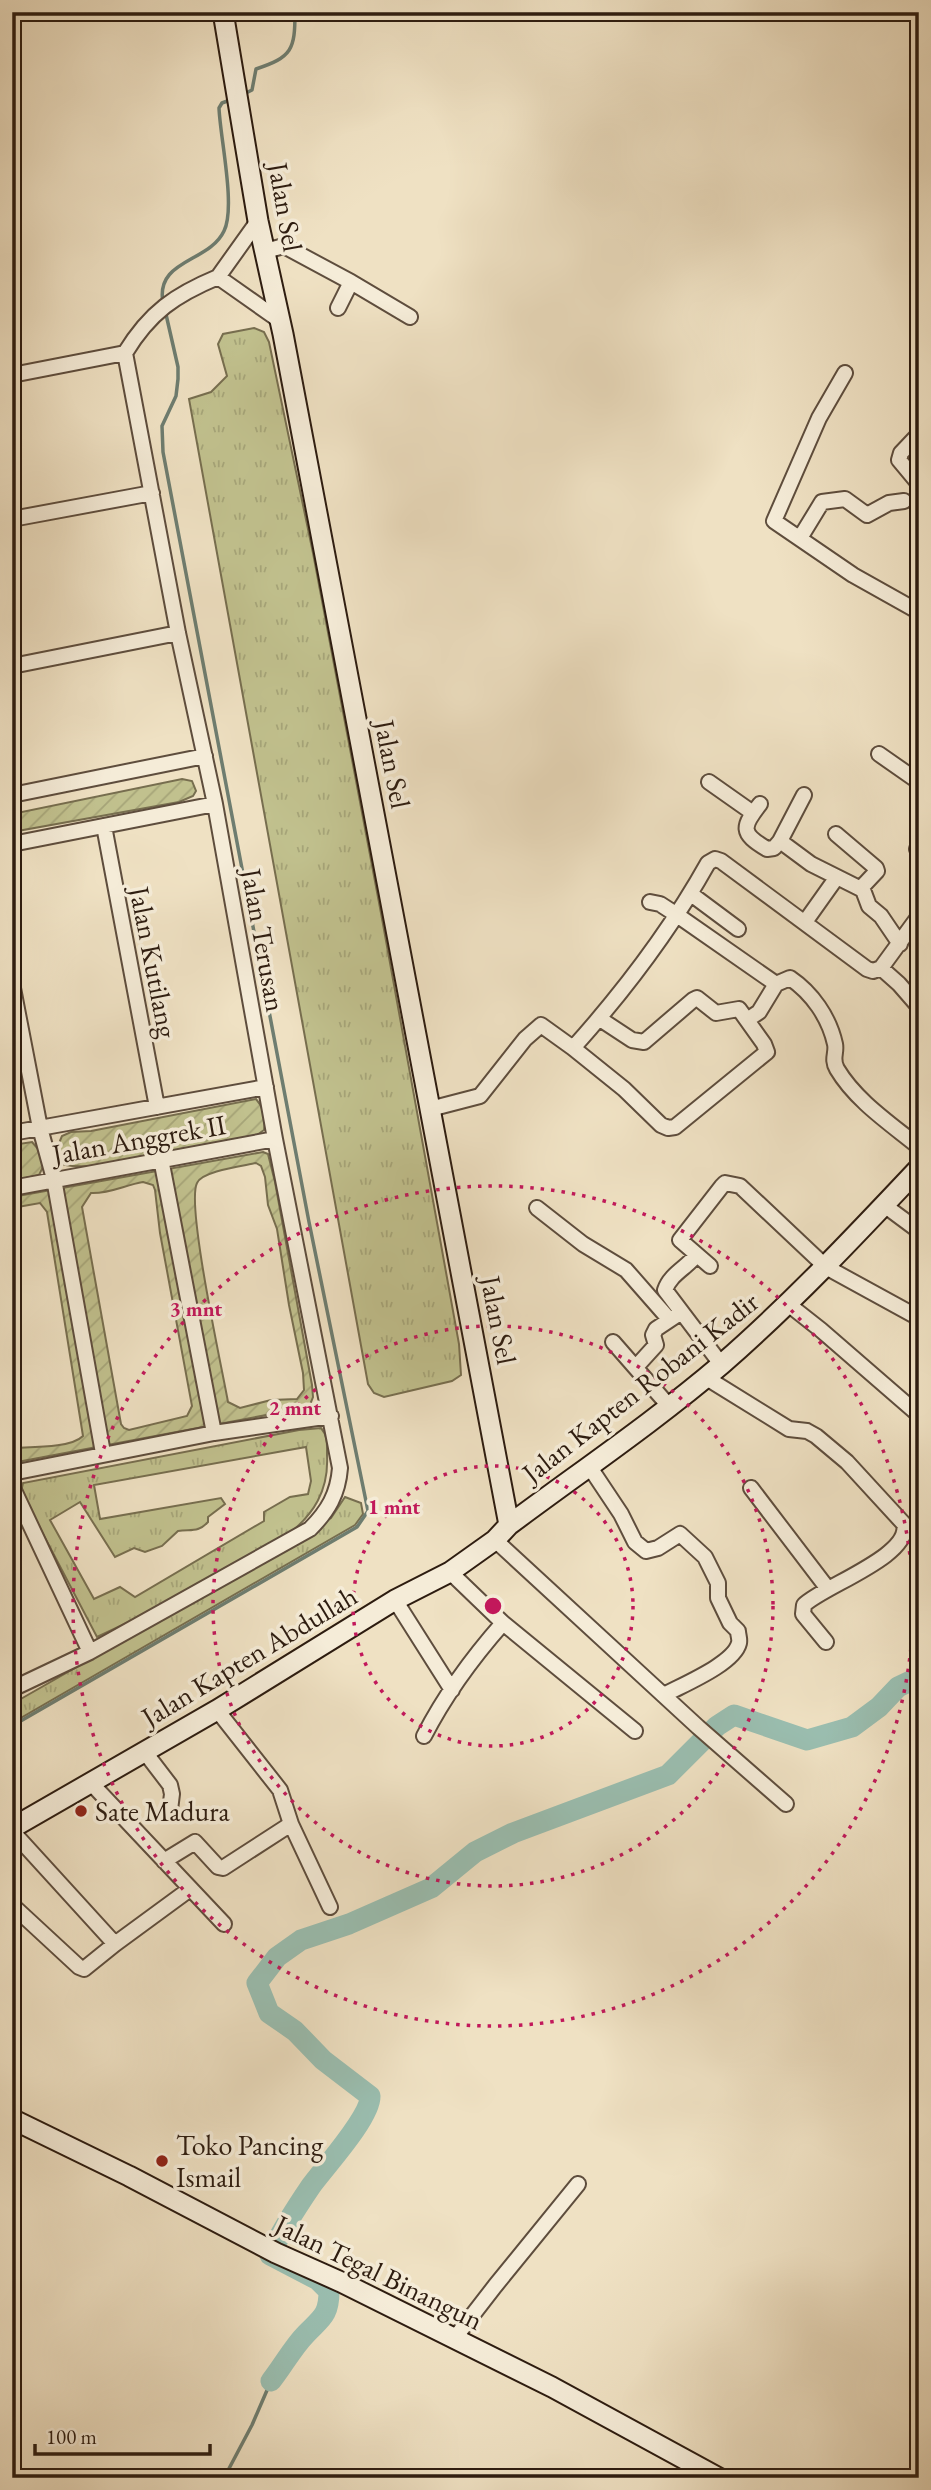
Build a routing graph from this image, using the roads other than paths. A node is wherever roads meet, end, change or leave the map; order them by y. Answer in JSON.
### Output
{"nodes":[{"id":1,"x":223,"y":12,"type":"edge"},
{"id":2,"x":258,"y":221,"type":"junction"},
{"id":3,"x":265,"y":251,"type":"junction"},
{"id":4,"x":218,"y":276,"type":"junction"},
{"id":5,"x":351,"y":282,"type":"junction"},
{"id":6,"x":338,"y":308,"type":"dead end"},
{"id":7,"x":410,"y":317,"type":"dead end"},
{"id":8,"x":279,"y":320,"type":"junction"},
{"id":9,"x":125,"y":353,"type":"junction"},
{"id":10,"x":845,"y":373,"type":"dead end"},
{"id":11,"x":12,"y":374,"type":"edge"},
{"id":12,"x":919,"y":434,"type":"edge"},
{"id":13,"x":919,"y":484,"type":"edge"},
{"id":14,"x":152,"y":493,"type":"junction"},
{"id":15,"x":904,"y":501,"type":"dead end"},
{"id":16,"x":12,"y":519,"type":"edge"},
{"id":17,"x":800,"y":538,"type":"junction"},
{"id":18,"x":919,"y":612,"type":"edge"},
{"id":19,"x":178,"y":634,"type":"junction"},
{"id":20,"x":12,"y":666,"type":"edge"},
{"id":21,"x":879,"y":754,"type":"dead end"},
{"id":22,"x":205,"y":756,"type":"junction"},
{"id":23,"x":709,"y":782,"type":"dead end"},
{"id":24,"x":919,"y":782,"type":"edge"},
{"id":25,"x":12,"y":795,"type":"edge"},
{"id":26,"x":804,"y":795,"type":"dead end"},
{"id":27,"x":215,"y":804,"type":"junction"},
{"id":28,"x":104,"y":825,"type":"junction"},
{"id":29,"x":836,"y":834,"type":"dead end"},
{"id":30,"x":780,"y":841,"type":"junction"},
{"id":31,"x":12,"y":844,"type":"edge"},
{"id":32,"x":919,"y":844,"type":"edge"},
{"id":33,"x":919,"y":854,"type":"edge"},
{"id":34,"x":837,"y":877,"type":"junction"},
{"id":35,"x":861,"y":888,"type":"junction"},
{"id":36,"x":691,"y":894,"type":"junction"},
{"id":37,"x":650,"y":902,"type":"dead end"},
{"id":38,"x":677,"y":915,"type":"junction"},
{"id":39,"x":919,"y":916,"type":"edge"},
{"id":40,"x":805,"y":922,"type":"junction"},
{"id":41,"x":738,"y":929,"type":"dead end"},
{"id":42,"x":900,"y":944,"type":"junction"},
{"id":43,"x":881,"y":968,"type":"junction"},
{"id":44,"x":12,"y":983,"type":"edge"},
{"id":45,"x":776,"y":984,"type":"junction"},
{"id":46,"x":919,"y":1007,"type":"edge"},
{"id":47,"x":600,"y":1019,"type":"junction"},
{"id":48,"x":747,"y":1020,"type":"junction"},
{"id":49,"x":573,"y":1048,"type":"junction"},
{"id":50,"x":266,"y":1087,"type":"junction"},
{"id":51,"x":157,"y":1107,"type":"junction"},
{"id":52,"x":430,"y":1110,"type":"junction"},
{"id":53,"x":40,"y":1128,"type":"junction"},
{"id":54,"x":12,"y":1133,"type":"edge"},
{"id":55,"x":275,"y":1139,"type":"junction"},
{"id":56,"x":919,"y":1147,"type":"edge"},
{"id":57,"x":161,"y":1159,"type":"junction"},
{"id":58,"x":919,"y":1168,"type":"edge"},
{"id":59,"x":54,"y":1179,"type":"junction"},
{"id":60,"x":12,"y":1188,"type":"edge"},
{"id":61,"x":884,"y":1205,"type":"junction"},
{"id":62,"x":537,"y":1208,"type":"dead end"},
{"id":63,"x":919,"y":1231,"type":"edge"},
{"id":64,"x":696,"y":1255,"type":"junction"},
{"id":65,"x":710,"y":1266,"type":"dead end"},
{"id":66,"x":826,"y":1267,"type":"junction"},
{"id":67,"x":666,"y":1292,"type":"junction"},
{"id":68,"x":654,"y":1302,"type":"junction"},
{"id":69,"x":788,"y":1304,"type":"junction"},
{"id":70,"x":675,"y":1316,"type":"junction"},
{"id":71,"x":919,"y":1318,"type":"edge"},
{"id":72,"x":613,"y":1342,"type":"dead end"},
{"id":73,"x":721,"y":1364,"type":"junction"},
{"id":74,"x":636,"y":1367,"type":"junction"},
{"id":75,"x":705,"y":1377,"type":"junction"},
{"id":76,"x":669,"y":1406,"type":"junction"},
{"id":77,"x":919,"y":1415,"type":"edge"},
{"id":78,"x":331,"y":1416,"type":"junction"},
{"id":79,"x":214,"y":1433,"type":"junction"},
{"id":80,"x":103,"y":1453,"type":"junction"},
{"id":81,"x":589,"y":1466,"type":"junction"},
{"id":82,"x":12,"y":1473,"type":"edge"},
{"id":83,"x":12,"y":1486,"type":"edge"},
{"id":84,"x":751,"y":1488,"type":"dead end"},
{"id":85,"x":502,"y":1533,"type":"junction"},
{"id":86,"x":450,"y":1572,"type":"junction"},
{"id":87,"x":828,"y":1589,"type":"junction"},
{"id":88,"x":396,"y":1600,"type":"junction"},
{"id":89,"x":503,"y":1623,"type":"junction"},
{"id":90,"x":826,"y":1642,"type":"dead end"},
{"id":91,"x":90,"y":1652,"type":"junction"},
{"id":92,"x":12,"y":1689,"type":"edge"},
{"id":93,"x":452,"y":1690,"type":"junction"},
{"id":94,"x":664,"y":1695,"type":"junction"},
{"id":95,"x":218,"y":1710,"type":"junction"},
{"id":96,"x":635,"y":1731,"type":"dead end"},
{"id":97,"x":424,"y":1735,"type":"dead end"},
{"id":98,"x":144,"y":1751,"type":"junction"},
{"id":99,"x":90,"y":1782,"type":"junction"},
{"id":100,"x":786,"y":1804,"type":"dead end"},
{"id":101,"x":170,"y":1810,"type":"dead end"},
{"id":102,"x":291,"y":1825,"type":"junction"},
{"id":103,"x":12,"y":1829,"type":"edge"},
{"id":104,"x":164,"y":1861,"type":"junction"},
{"id":105,"x":190,"y":1889,"type":"junction"},
{"id":106,"x":12,"y":1905,"type":"edge"},
{"id":107,"x":330,"y":1907,"type":"dead end"},
{"id":108,"x":224,"y":1924,"type":"dead end"},
{"id":109,"x":115,"y":1944,"type":"junction"},
{"id":110,"x":12,"y":2119,"type":"edge"},
{"id":111,"x":578,"y":2184,"type":"dead end"},
{"id":112,"x":454,"y":2339,"type":"junction"},
{"id":113,"x":719,"y":2478,"type":"edge"}],
"edges":[{"from":1,"to":2,"type":"street","name":"Jalan Sel"},
{"from":2,"to":3,"type":"street","name":"Jalan Sel"},
{"from":2,"to":4,"type":"street"},
{"from":3,"to":5,"type":"street"},
{"from":3,"to":8,"type":"street","name":"Jalan Sel"},
{"from":4,"to":8,"type":"street"},
{"from":4,"to":9,"type":"street"},
{"from":5,"to":6,"type":"street"},
{"from":5,"to":7,"type":"street"},
{"from":8,"to":52,"type":"street","name":"Jalan Sel"},
{"from":9,"to":11,"type":"street"},
{"from":9,"to":14,"type":"street","name":"Jalan Terusan"},
{"from":10,"to":17,"type":"street"},
{"from":12,"to":13,"type":"street"},
{"from":14,"to":16,"type":"street"},
{"from":14,"to":19,"type":"street","name":"Jalan Terusan"},
{"from":15,"to":17,"type":"street"},
{"from":17,"to":18,"type":"street"},
{"from":19,"to":20,"type":"street"},
{"from":19,"to":22,"type":"street","name":"Jalan Terusan"},
{"from":21,"to":24,"type":"street"},
{"from":22,"to":25,"type":"street"},
{"from":22,"to":27,"type":"street","name":"Jalan Terusan"},
{"from":23,"to":30,"type":"street"},
{"from":26,"to":30,"type":"street"},
{"from":27,"to":28,"type":"street"},
{"from":27,"to":50,"type":"street","name":"Jalan Terusan"},
{"from":28,"to":31,"type":"street"},
{"from":28,"to":51,"type":"street","name":"Jalan Kutilang"},
{"from":29,"to":35,"type":"street"},
{"from":30,"to":34,"type":"street"},
{"from":32,"to":33,"type":"street"},
{"from":34,"to":35,"type":"street"},
{"from":34,"to":40,"type":"street"},
{"from":35,"to":42,"type":"street"},
{"from":36,"to":38,"type":"street"},
{"from":36,"to":40,"type":"street"},
{"from":36,"to":41,"type":"street"},
{"from":37,"to":38,"type":"street"},
{"from":38,"to":45,"type":"street"},
{"from":38,"to":47,"type":"street"},
{"from":39,"to":42,"type":"street"},
{"from":40,"to":43,"type":"street"},
{"from":42,"to":43,"type":"street"},
{"from":43,"to":46,"type":"street"},
{"from":44,"to":53,"type":"street"},
{"from":45,"to":48,"type":"street"},
{"from":45,"to":56,"type":"street"},
{"from":47,"to":48,"type":"street"},
{"from":47,"to":49,"type":"street"},
{"from":48,"to":49,"type":"street"},
{"from":49,"to":52,"type":"street"},
{"from":50,"to":51,"type":"street"},
{"from":50,"to":55,"type":"street","name":"Jalan Terusan"},
{"from":51,"to":53,"type":"street"},
{"from":52,"to":85,"type":"street","name":"Jalan Sel"},
{"from":53,"to":54,"type":"street"},
{"from":53,"to":59,"type":"street"},
{"from":55,"to":57,"type":"street","name":"Jalan Anggrek II"},
{"from":55,"to":78,"type":"street","name":"Jalan Terusan"},
{"from":57,"to":59,"type":"street","name":"Jalan Anggrek II"},
{"from":57,"to":79,"type":"street"},
{"from":58,"to":61,"type":"street","name":"Jalan Kapten Robani Kadir"},
{"from":59,"to":60,"type":"street","name":"Jalan Anggrek II"},
{"from":59,"to":80,"type":"street"},
{"from":61,"to":63,"type":"street"},
{"from":61,"to":66,"type":"street","name":"Jalan Kapten Robani Kadir"},
{"from":62,"to":68,"type":"street"},
{"from":64,"to":65,"type":"street"},
{"from":64,"to":66,"type":"street"},
{"from":64,"to":67,"type":"street"},
{"from":66,"to":69,"type":"street","name":"Jalan Kapten Robani Kadir"},
{"from":66,"to":71,"type":"street"},
{"from":67,"to":68,"type":"street"},
{"from":67,"to":70,"type":"street"},
{"from":68,"to":70,"type":"street"},
{"from":69,"to":73,"type":"street","name":"Jalan Kapten Robani Kadir"},
{"from":69,"to":77,"type":"street"},
{"from":70,"to":73,"type":"street"},
{"from":70,"to":74,"type":"street"},
{"from":72,"to":74,"type":"street"},
{"from":73,"to":75,"type":"street","name":"Jalan Kapten Robani Kadir"},
{"from":74,"to":76,"type":"street"},
{"from":75,"to":76,"type":"street","name":"Jalan Kapten Robani Kadir"},
{"from":75,"to":87,"type":"street"},
{"from":76,"to":81,"type":"street","name":"Jalan Kapten Robani Kadir"},
{"from":78,"to":79,"type":"street"},
{"from":78,"to":91,"type":"street","name":"Jalan Terusan"},
{"from":79,"to":80,"type":"street"},
{"from":80,"to":82,"type":"street"},
{"from":81,"to":85,"type":"street","name":"Jalan Kapten Robani Kadir"},
{"from":81,"to":94,"type":"street"},
{"from":83,"to":91,"type":"street"},
{"from":84,"to":87,"type":"street"},
{"from":85,"to":86,"type":"street","name":"Jalan Kapten Abdullah"},
{"from":85,"to":94,"type":"street"},
{"from":86,"to":88,"type":"street","name":"Jalan Kapten Abdullah"},
{"from":86,"to":89,"type":"street"},
{"from":87,"to":90,"type":"street"},
{"from":88,"to":93,"type":"street"},
{"from":88,"to":95,"type":"street","name":"Jalan Kapten Abdullah"},
{"from":89,"to":93,"type":"street"},
{"from":89,"to":96,"type":"street"},
{"from":91,"to":92,"type":"street"},
{"from":93,"to":97,"type":"street"},
{"from":94,"to":100,"type":"street"},
{"from":95,"to":98,"type":"street","name":"Jalan Kapten Abdullah"},
{"from":95,"to":102,"type":"street"},
{"from":98,"to":99,"type":"street","name":"Jalan Kapten Abdullah"},
{"from":98,"to":101,"type":"street"},
{"from":99,"to":103,"type":"street","name":"Jalan Kapten Abdullah"},
{"from":99,"to":104,"type":"street"},
{"from":102,"to":104,"type":"street"},
{"from":102,"to":107,"type":"street"},
{"from":103,"to":109,"type":"street"},
{"from":104,"to":105,"type":"street"},
{"from":105,"to":108,"type":"street"},
{"from":105,"to":109,"type":"street"},
{"from":106,"to":109,"type":"street"},
{"from":110,"to":112,"type":"street","name":"Jalan Tegal Binangun"},
{"from":111,"to":112,"type":"street"},
{"from":112,"to":113,"type":"street","name":"Jalan Tegal Binangun"}]}
